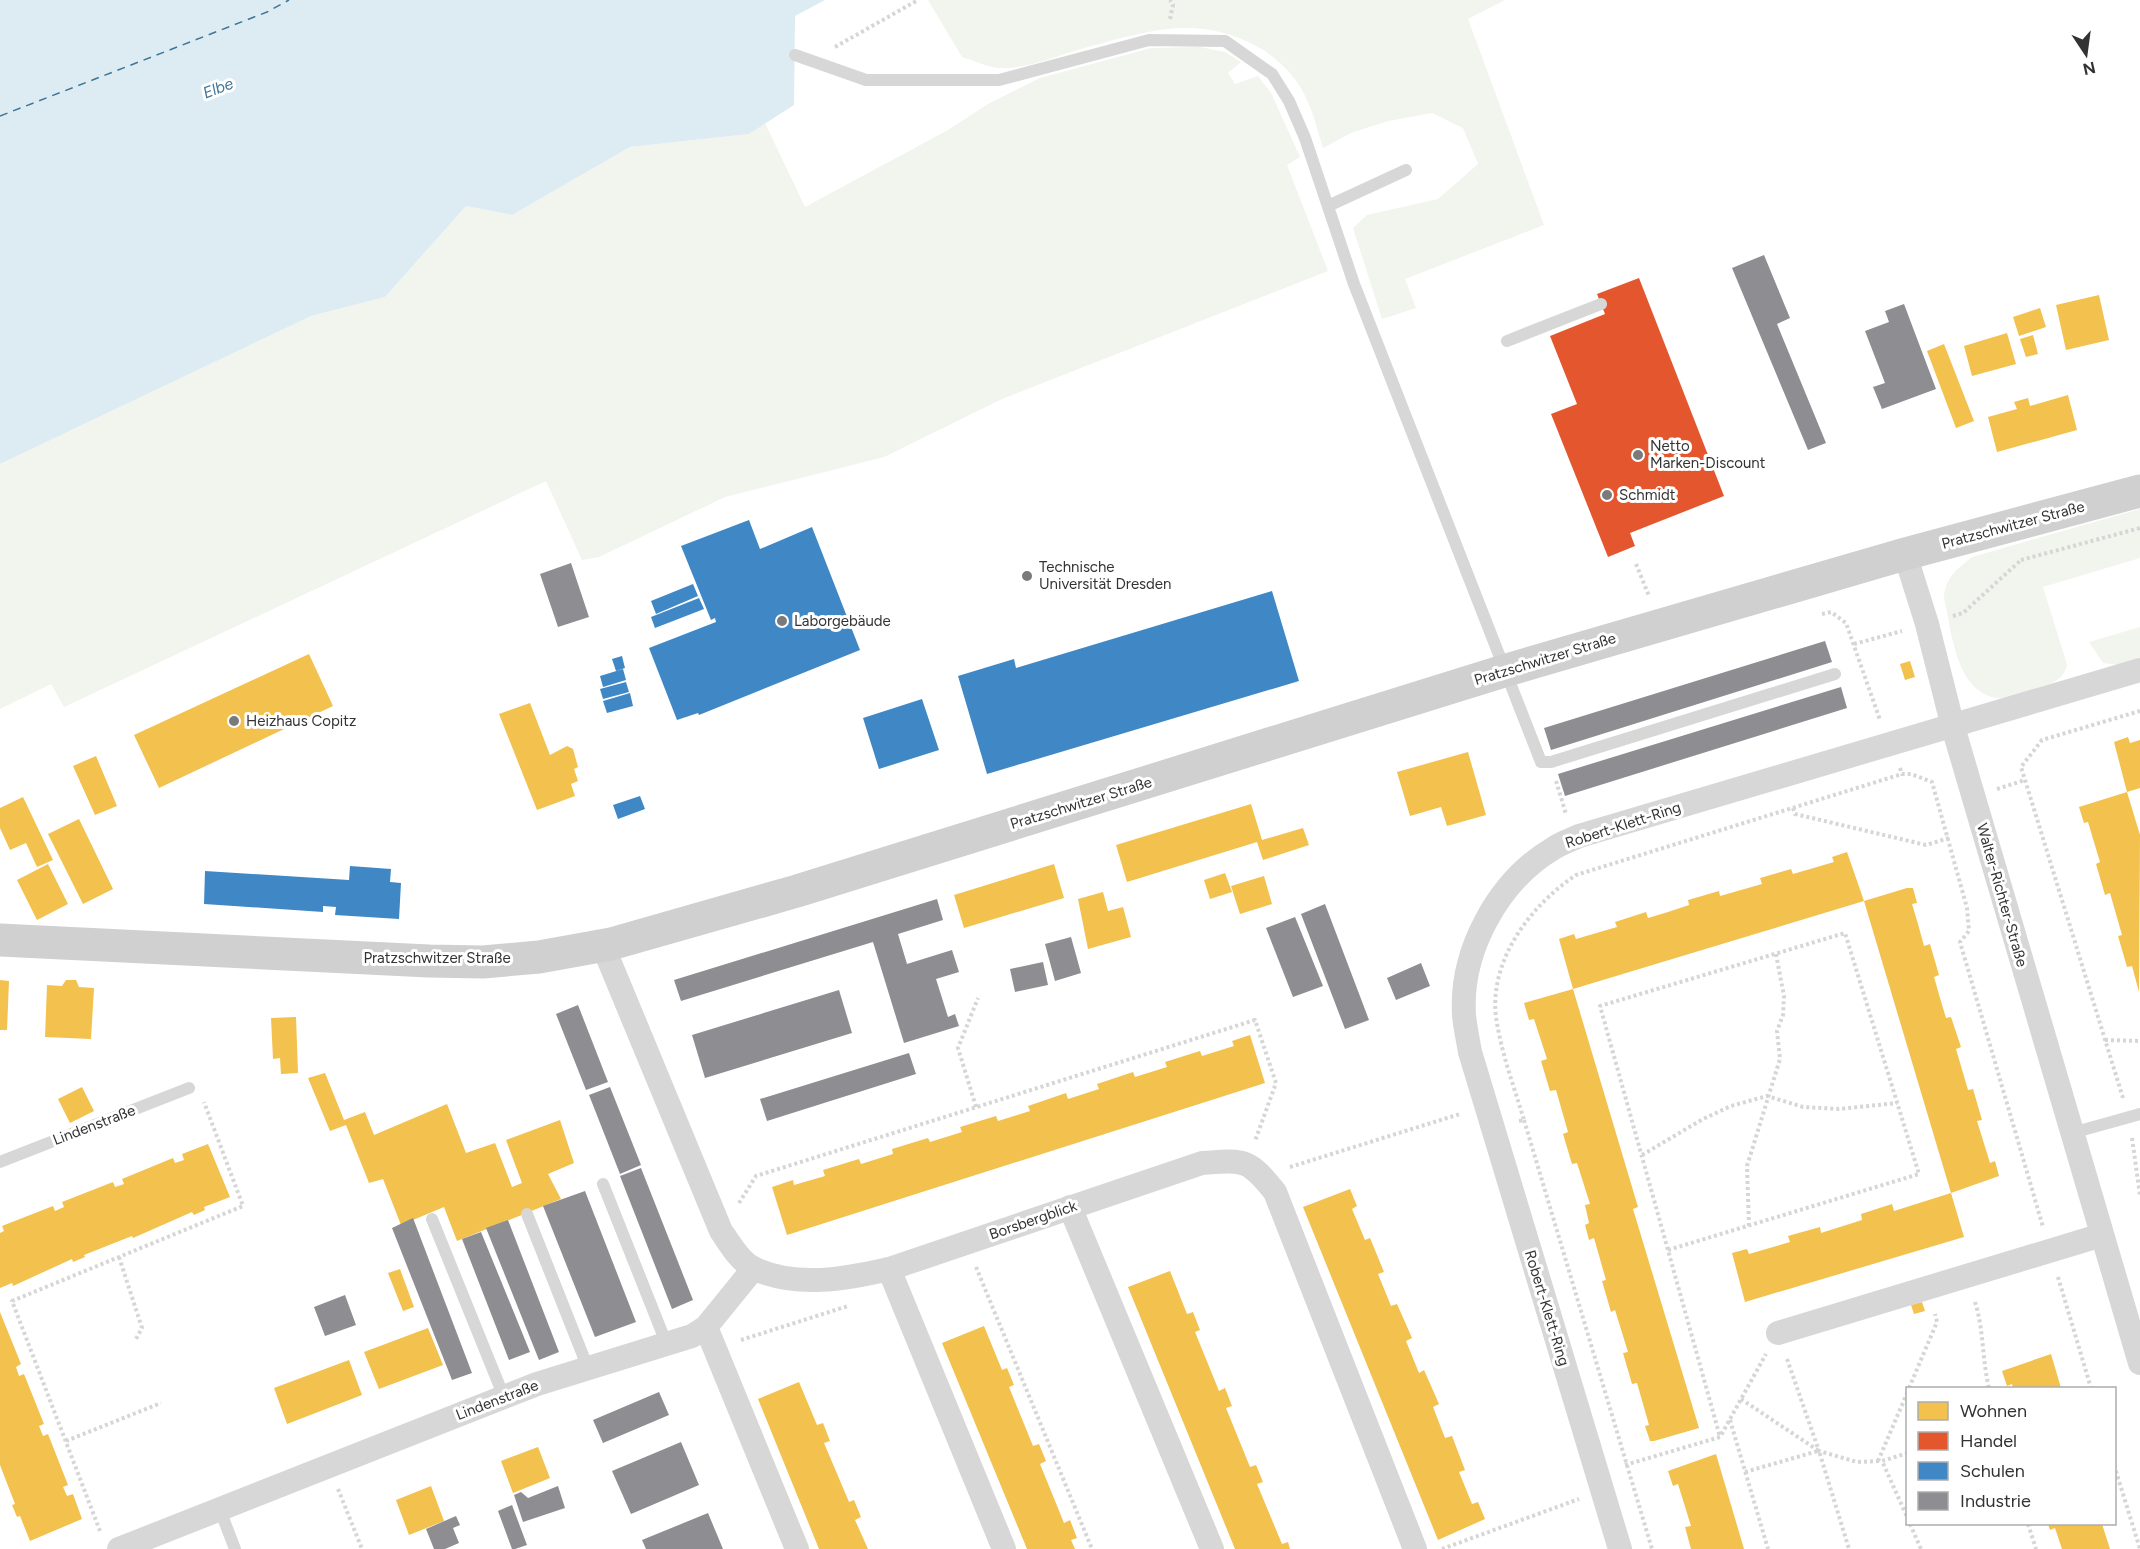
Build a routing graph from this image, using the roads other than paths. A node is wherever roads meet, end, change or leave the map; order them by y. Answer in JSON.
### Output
{"nodes":[{"id":1,"x":795,"y":55,"type":"dead end"},
{"id":2,"x":1406,"y":170,"type":"dead end"},
{"id":3,"x":1328,"y":206,"type":"junction"},
{"id":4,"x":1601,"y":304,"type":"dead end"},
{"id":5,"x":1507,"y":341,"type":"dead end"},
{"id":6,"x":2140,"y":491,"type":"edge"},
{"id":7,"x":1905,"y":554,"type":"junction"},
{"id":8,"x":1507,"y":670,"type":"junction"},
{"id":9,"x":2140,"y":670,"type":"edge"},
{"id":10,"x":1835,"y":674,"type":"dead end"},
{"id":11,"x":1953,"y":727,"type":"junction"},
{"id":12,"x":0,"y":940,"type":"edge"},
{"id":13,"x":603,"y":946,"type":"junction"},
{"id":14,"x":189,"y":1088,"type":"road end"},
{"id":15,"x":2134,"y":1115,"type":"edge"},
{"id":16,"x":2072,"y":1133,"type":"junction"},
{"id":17,"x":0,"y":1162,"type":"edge"},
{"id":18,"x":603,"y":1184,"type":"dead end"},
{"id":19,"x":1070,"y":1207,"type":"junction"},
{"id":20,"x":526,"y":1214,"type":"dead end"},
{"id":21,"x":432,"y":1219,"type":"dead end"},
{"id":22,"x":2102,"y":1235,"type":"junction"},
{"id":23,"x":754,"y":1269,"type":"junction"},
{"id":24,"x":892,"y":1278,"type":"junction"},
{"id":25,"x":1778,"y":1333,"type":"road end"},
{"id":26,"x":710,"y":1338,"type":"junction"},
{"id":27,"x":667,"y":1345,"type":"junction"},
{"id":28,"x":2140,"y":1363,"type":"edge"},
{"id":29,"x":588,"y":1368,"type":"junction"},
{"id":30,"x":504,"y":1397,"type":"junction"},
{"id":31,"x":220,"y":1510,"type":"junction"},
{"id":32,"x":111,"y":1544,"type":"edge"},
{"id":33,"x":236,"y":1549,"type":"edge"},
{"id":34,"x":797,"y":1549,"type":"edge"},
{"id":35,"x":1004,"y":1549,"type":"edge"},
{"id":36,"x":1212,"y":1549,"type":"edge"},
{"id":37,"x":1415,"y":1549,"type":"edge"},
{"id":38,"x":1620,"y":1549,"type":"edge"}],
"edges":[{"from":1,"to":3,"type":"lane"},
{"from":2,"to":3,"type":"lane"},
{"from":3,"to":8,"type":"lane"},
{"from":4,"to":5,"type":"lane"},
{"from":6,"to":7,"type":"street","name":"Pratzschwitzer Straße"},
{"from":7,"to":8,"type":"street","name":"Pratzschwitzer Straße"},
{"from":7,"to":11,"type":"street","name":"Walter-Richter-Straße"},
{"from":8,"to":10,"type":"lane"},
{"from":8,"to":13,"type":"street","name":"Pratzschwitzer Straße"},
{"from":9,"to":11,"type":"street","name":"Robert-Klett-Ring"},
{"from":11,"to":16,"type":"street","name":"Walter-Richter-Straße"},
{"from":11,"to":38,"type":"street","name":"Robert-Klett-Ring"},
{"from":12,"to":13,"type":"street","name":"Pratzschwitzer Straße"},
{"from":13,"to":23,"type":"street"},
{"from":14,"to":17,"type":"lane","name":"Lindenstraße"},
{"from":15,"to":16,"type":"lane"},
{"from":16,"to":22,"type":"street","name":"Walter-Richter-Straße"},
{"from":18,"to":27,"type":"lane"},
{"from":19,"to":24,"type":"street","name":"Borsbergblick"},
{"from":19,"to":36,"type":"street"},
{"from":19,"to":37,"type":"street","name":"Borsbergblick"},
{"from":20,"to":29,"type":"lane"},
{"from":21,"to":30,"type":"lane"},
{"from":22,"to":25,"type":"street"},
{"from":22,"to":28,"type":"street","name":"Walter-Richter-Straße"},
{"from":23,"to":24,"type":"street","name":"Borsbergblick"},
{"from":23,"to":26,"type":"street","name":"Lindenstraße"},
{"from":24,"to":35,"type":"street"},
{"from":26,"to":27,"type":"street","name":"Lindenstraße"},
{"from":26,"to":34,"type":"street"},
{"from":27,"to":29,"type":"street","name":"Lindenstraße"},
{"from":29,"to":30,"type":"street","name":"Lindenstraße"},
{"from":30,"to":31,"type":"street","name":"Lindenstraße"},
{"from":31,"to":32,"type":"street","name":"Lindenstraße"},
{"from":31,"to":33,"type":"lane"}]}
